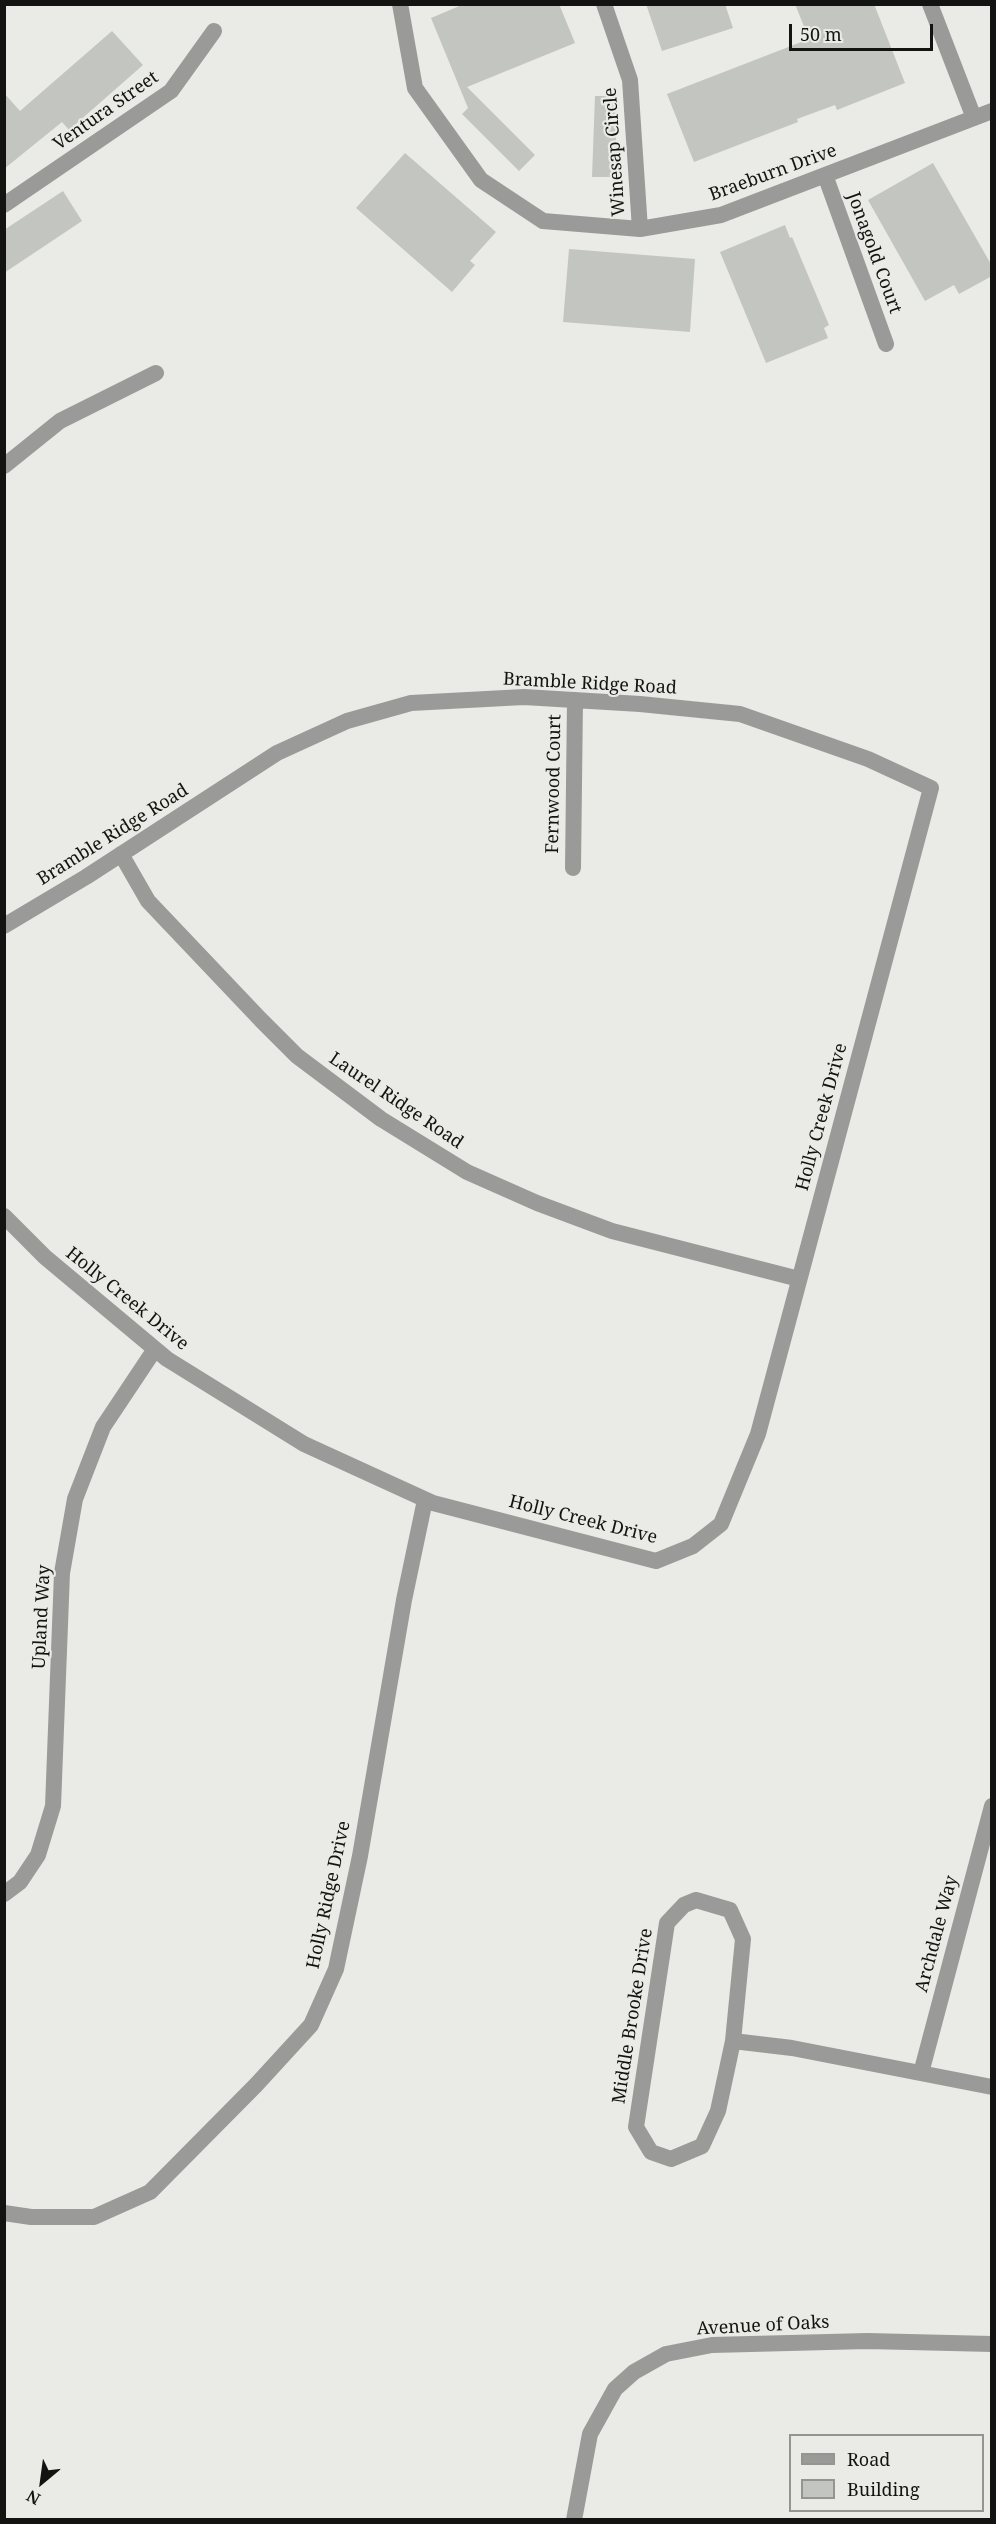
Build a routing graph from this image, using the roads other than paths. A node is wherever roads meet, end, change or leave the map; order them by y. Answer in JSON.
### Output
{"nodes":[{"id":1,"x":400,"y":4,"type":"edge"},
{"id":2,"x":604,"y":4,"type":"edge"},
{"id":3,"x":930,"y":4,"type":"edge"},
{"id":4,"x":214,"y":31,"type":"dead end"},
{"id":5,"x":992,"y":111,"type":"edge"},
{"id":6,"x":974,"y":118,"type":"junction"},
{"id":7,"x":825,"y":175,"type":"junction"},
{"id":8,"x":4,"y":206,"type":"edge"},
{"id":9,"x":640,"y":229,"type":"junction"},
{"id":10,"x":886,"y":344,"type":"dead end"},
{"id":11,"x":156,"y":373,"type":"dead end"},
{"id":12,"x":4,"y":466,"type":"edge"},
{"id":13,"x":575,"y":700,"type":"junction"},
{"id":14,"x":931,"y":788,"type":"joint"},
{"id":15,"x":122,"y":854,"type":"junction"},
{"id":16,"x":573,"y":868,"type":"dead end"},
{"id":17,"x":4,"y":926,"type":"edge"},
{"id":18,"x":4,"y":1216,"type":"edge"},
{"id":19,"x":799,"y":1279,"type":"junction"},
{"id":20,"x":154,"y":1348,"type":"junction"},
{"id":21,"x":425,"y":1500,"type":"junction"},
{"id":22,"x":992,"y":1806,"type":"edge"},
{"id":23,"x":4,"y":1894,"type":"edge"},
{"id":24,"x":733,"y":2041,"type":"junction"},
{"id":25,"x":921,"y":2073,"type":"junction"},
{"id":26,"x":992,"y":2087,"type":"edge"},
{"id":27,"x":4,"y":2213,"type":"edge"},
{"id":28,"x":992,"y":2344,"type":"edge"},
{"id":29,"x":574,"y":2520,"type":"edge"}],
"edges":[{"from":1,"to":9,"type":"street","name":"Braeburn Drive"},
{"from":2,"to":9,"type":"street","name":"Winesap Circle"},
{"from":3,"to":6,"type":"street"},
{"from":4,"to":8,"type":"street","name":"Ventura Street"},
{"from":5,"to":6,"type":"street","name":"Braeburn Drive"},
{"from":6,"to":7,"type":"street","name":"Braeburn Drive"},
{"from":7,"to":9,"type":"street","name":"Braeburn Drive"},
{"from":7,"to":10,"type":"street","name":"Jonagold Court"},
{"from":11,"to":12,"type":"street"},
{"from":13,"to":14,"type":"street","name":"Bramble Ridge Road"},
{"from":13,"to":15,"type":"street","name":"Bramble Ridge Road"},
{"from":13,"to":16,"type":"street","name":"Fernwood Court"},
{"from":14,"to":19,"type":"street","name":"Holly Creek Drive"},
{"from":15,"to":17,"type":"street","name":"Bramble Ridge Road"},
{"from":15,"to":19,"type":"street","name":"Laurel Ridge Road"},
{"from":18,"to":20,"type":"street","name":"Holly Creek Drive"},
{"from":19,"to":21,"type":"street","name":"Holly Creek Drive"},
{"from":20,"to":21,"type":"street","name":"Holly Creek Drive"},
{"from":20,"to":23,"type":"street","name":"Upland Way"},
{"from":21,"to":27,"type":"street","name":"Holly Ridge Drive"},
{"from":22,"to":25,"type":"street","name":"Archdale Way"},
{"from":24,"to":24,"type":"street","name":"Middle Brooke Drive"},
{"from":24,"to":25,"type":"street"},
{"from":25,"to":26,"type":"street"},
{"from":28,"to":29,"type":"street","name":"Avenue of Oaks"}]}
